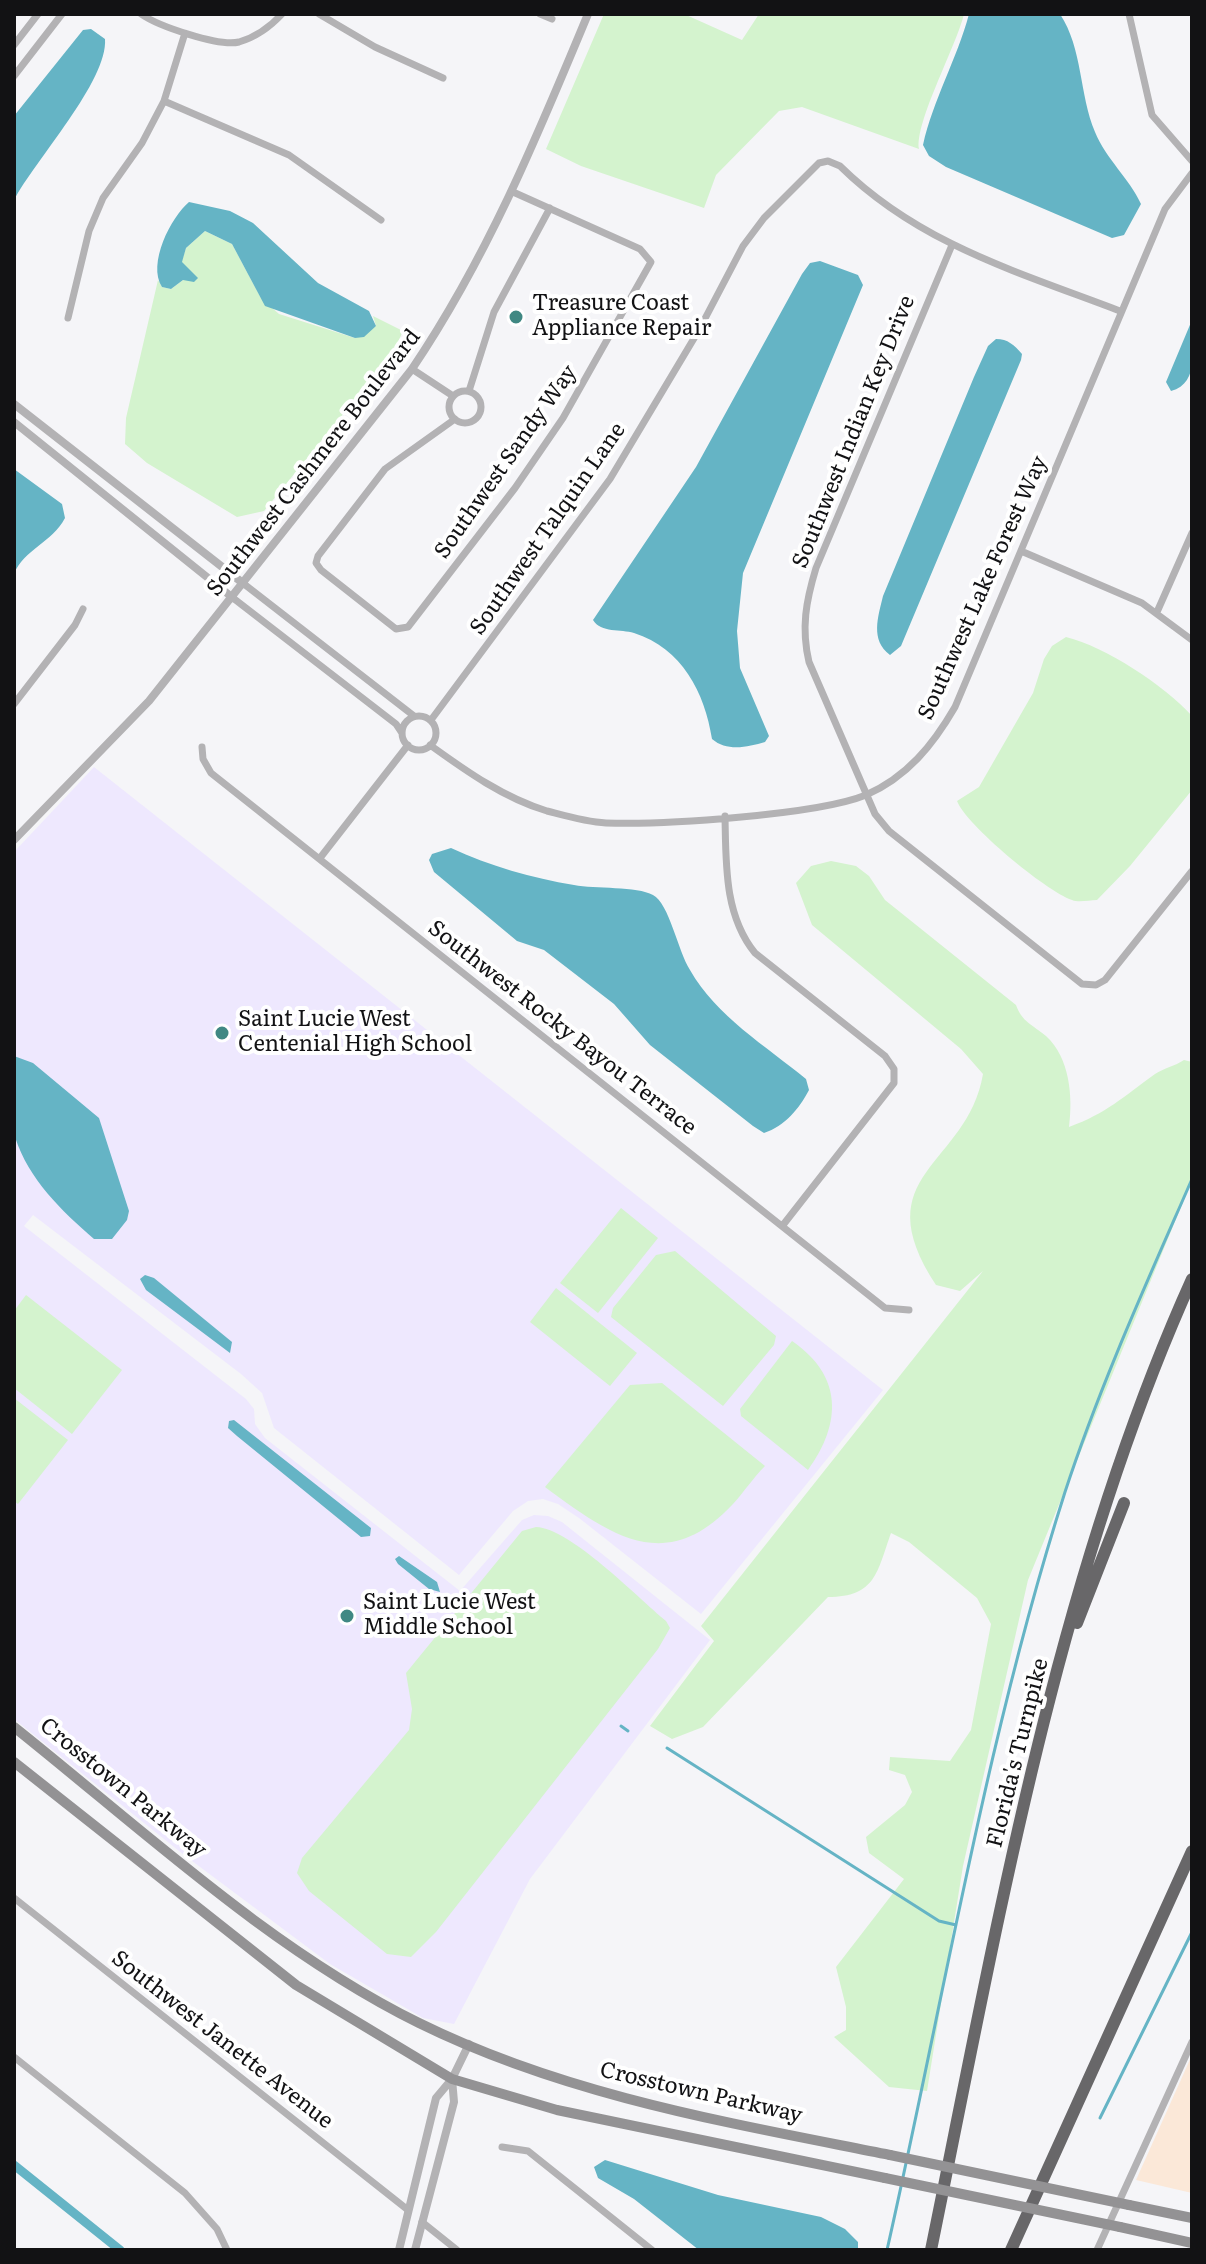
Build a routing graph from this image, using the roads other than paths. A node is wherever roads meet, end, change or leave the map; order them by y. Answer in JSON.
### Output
{"nodes":[{"id":1,"x":38,"y":14,"type":"edge"},
{"id":2,"x":62,"y":14,"type":"edge"},
{"id":3,"x":141,"y":14,"type":"edge"},
{"id":4,"x":282,"y":14,"type":"edge"},
{"id":5,"x":319,"y":14,"type":"edge"},
{"id":6,"x":540,"y":14,"type":"edge"},
{"id":7,"x":588,"y":14,"type":"edge"},
{"id":8,"x":1129,"y":14,"type":"edge"},
{"id":9,"x":552,"y":19,"type":"dead end"},
{"id":10,"x":185,"y":33,"type":"junction"},
{"id":11,"x":14,"y":45,"type":"edge"},
{"id":12,"x":14,"y":76,"type":"edge"},
{"id":13,"x":443,"y":78,"type":"dead end"},
{"id":14,"x":164,"y":101,"type":"junction"},
{"id":15,"x":1192,"y":161,"type":"edge"},
{"id":16,"x":1192,"y":173,"type":"edge"},
{"id":17,"x":513,"y":192,"type":"junction"},
{"id":18,"x":550,"y":208,"type":"junction"},
{"id":19,"x":381,"y":220,"type":"dead end"},
{"id":20,"x":952,"y":245,"type":"junction"},
{"id":21,"x":1120,"y":311,"type":"junction"},
{"id":22,"x":68,"y":318,"type":"dead end"},
{"id":23,"x":412,"y":369,"type":"junction"},
{"id":24,"x":469,"y":391,"type":"junction"},
{"id":25,"x":453,"y":396,"type":"junction"},
{"id":26,"x":14,"y":404,"type":"edge"},
{"id":27,"x":455,"y":419,"type":"junction"},
{"id":28,"x":14,"y":422,"type":"edge"},
{"id":29,"x":1192,"y":533,"type":"edge"},
{"id":30,"x":1021,"y":551,"type":"junction"},
{"id":31,"x":244,"y":584,"type":"junction"},
{"id":32,"x":233,"y":598,"type":"junction"},
{"id":33,"x":83,"y":609,"type":"dead end"},
{"id":34,"x":1157,"y":612,"type":"junction"},
{"id":35,"x":1192,"y":640,"type":"edge"},
{"id":36,"x":345,"y":665,"type":"junction"},
{"id":37,"x":338,"y":679,"type":"junction"},
{"id":38,"x":14,"y":704,"type":"edge"},
{"id":39,"x":414,"y":716,"type":"junction"},
{"id":40,"x":431,"y":720,"type":"junction"},
{"id":41,"x":402,"y":733,"type":"junction"},
{"id":42,"x":408,"y":745,"type":"junction"},
{"id":43,"x":430,"y":745,"type":"junction"},
{"id":44,"x":202,"y":747,"type":"dead end"},
{"id":45,"x":867,"y":794,"type":"junction"},
{"id":46,"x":725,"y":816,"type":"junction"},
{"id":47,"x":14,"y":840,"type":"edge"},
{"id":48,"x":320,"y":858,"type":"junction"},
{"id":49,"x":1192,"y":871,"type":"edge"},
{"id":50,"x":783,"y":1225,"type":"junction"},
{"id":51,"x":1192,"y":1279,"type":"edge"},
{"id":52,"x":909,"y":1310,"type":"dead end"},
{"id":53,"x":1124,"y":1503,"type":"dead end"},
{"id":54,"x":1062,"y":1656,"type":"junction"},
{"id":55,"x":14,"y":1727,"type":"edge"},
{"id":56,"x":14,"y":1762,"type":"edge"},
{"id":57,"x":1192,"y":1851,"type":"edge"},
{"id":58,"x":14,"y":1898,"type":"edge"},
{"id":59,"x":1192,"y":2042,"type":"edge"},
{"id":60,"x":469,"y":2044,"type":"junction"},
{"id":61,"x":14,"y":2057,"type":"edge"},
{"id":62,"x":452,"y":2079,"type":"junction"},
{"id":63,"x":502,"y":2147,"type":"dead end"},
{"id":64,"x":408,"y":2210,"type":"junction"},
{"id":65,"x":1192,"y":2218,"type":"edge"},
{"id":66,"x":422,"y":2222,"type":"junction"},
{"id":67,"x":1192,"y":2243,"type":"edge"},
{"id":68,"x":227,"y":2250,"type":"edge"},
{"id":69,"x":399,"y":2250,"type":"edge"},
{"id":70,"x":415,"y":2250,"type":"edge"},
{"id":71,"x":457,"y":2250,"type":"edge"},
{"id":72,"x":652,"y":2250,"type":"edge"},
{"id":73,"x":931,"y":2250,"type":"edge"},
{"id":74,"x":1011,"y":2250,"type":"edge"},
{"id":75,"x":1097,"y":2250,"type":"edge"}],
"edges":[{"from":1,"to":11,"type":"street"},
{"from":2,"to":12,"type":"street"},
{"from":3,"to":10,"type":"street"},
{"from":4,"to":10,"type":"street"},
{"from":5,"to":13,"type":"street"},
{"from":6,"to":9,"type":"street"},
{"from":7,"to":17,"type":"street","name":"Southwest Cashmere Boulevard"},
{"from":8,"to":15,"type":"street"},
{"from":10,"to":14,"type":"street"},
{"from":14,"to":19,"type":"street"},
{"from":14,"to":22,"type":"street"},
{"from":16,"to":21,"type":"street","name":"Southwest Lake Forest Way"},
{"from":17,"to":18,"type":"street","name":"Southwest Sandy Way"},
{"from":17,"to":23,"type":"street","name":"Southwest Cashmere Boulevard"},
{"from":18,"to":24,"type":"street"},
{"from":18,"to":27,"type":"street","name":"Southwest Sandy Way"},
{"from":20,"to":21,"type":"street","name":"Southwest Talquin Lane"},
{"from":20,"to":40,"type":"street","name":"Southwest Talquin Lane"},
{"from":20,"to":45,"type":"street","name":"Southwest Indian Key Drive"},
{"from":21,"to":30,"type":"street","name":"Southwest Lake Forest Way"},
{"from":23,"to":25,"type":"street"},
{"from":23,"to":31,"type":"street","name":"Southwest Cashmere Boulevard"},
{"from":24,"to":25,"type":"street"},
{"from":24,"to":27,"type":"street"},
{"from":25,"to":27,"type":"street"},
{"from":26,"to":31,"type":"street"},
{"from":28,"to":32,"type":"street"},
{"from":29,"to":34,"type":"street"},
{"from":30,"to":34,"type":"street"},
{"from":30,"to":45,"type":"street","name":"Southwest Lake Forest Way"},
{"from":31,"to":32,"type":"street","name":"Southwest Cashmere Boulevard"},
{"from":31,"to":36,"type":"street"},
{"from":32,"to":37,"type":"street"},
{"from":32,"to":47,"type":"street","name":"Southwest Cashmere Boulevard"},
{"from":33,"to":38,"type":"street"},
{"from":34,"to":35,"type":"street"},
{"from":36,"to":37,"type":"street"},
{"from":36,"to":39,"type":"street"},
{"from":37,"to":41,"type":"street"},
{"from":39,"to":40,"type":"street"},
{"from":39,"to":41,"type":"street"},
{"from":40,"to":43,"type":"street"},
{"from":41,"to":42,"type":"street"},
{"from":42,"to":43,"type":"street"},
{"from":42,"to":48,"type":"street"},
{"from":43,"to":46,"type":"street","name":"Southwest Lake Forest Way"},
{"from":44,"to":48,"type":"street","name":"Southwest Rocky Bayou Terrace"},
{"from":45,"to":46,"type":"street","name":"Southwest Lake Forest Way"},
{"from":45,"to":49,"type":"street","name":"Southwest Indian Key Drive"},
{"from":46,"to":50,"type":"street"},
{"from":48,"to":50,"type":"street","name":"Southwest Rocky Bayou Terrace"},
{"from":50,"to":52,"type":"street","name":"Southwest Rocky Bayou Terrace"},
{"from":51,"to":54,"type":"highway","name":"Florida's Turnpike"},
{"from":53,"to":54,"type":"highway"},
{"from":54,"to":73,"type":"highway","name":"Florida's Turnpike"},
{"from":55,"to":60,"type":"main road","name":"Crosstown Parkway"},
{"from":56,"to":62,"type":"main road","name":"Crosstown Parkway"},
{"from":57,"to":74,"type":"highway"},
{"from":58,"to":64,"type":"street","name":"Southwest Janette Avenue"},
{"from":59,"to":75,"type":"street"},
{"from":60,"to":62,"type":"street"},
{"from":60,"to":65,"type":"main road","name":"Crosstown Parkway","bridge":true},
{"from":61,"to":68,"type":"street"},
{"from":62,"to":64,"type":"street"},
{"from":62,"to":66,"type":"street"},
{"from":62,"to":67,"type":"main road","name":"Crosstown Parkway","bridge":true},
{"from":63,"to":72,"type":"street"},
{"from":64,"to":69,"type":"street"},
{"from":66,"to":70,"type":"street"},
{"from":66,"to":71,"type":"street"}]}
